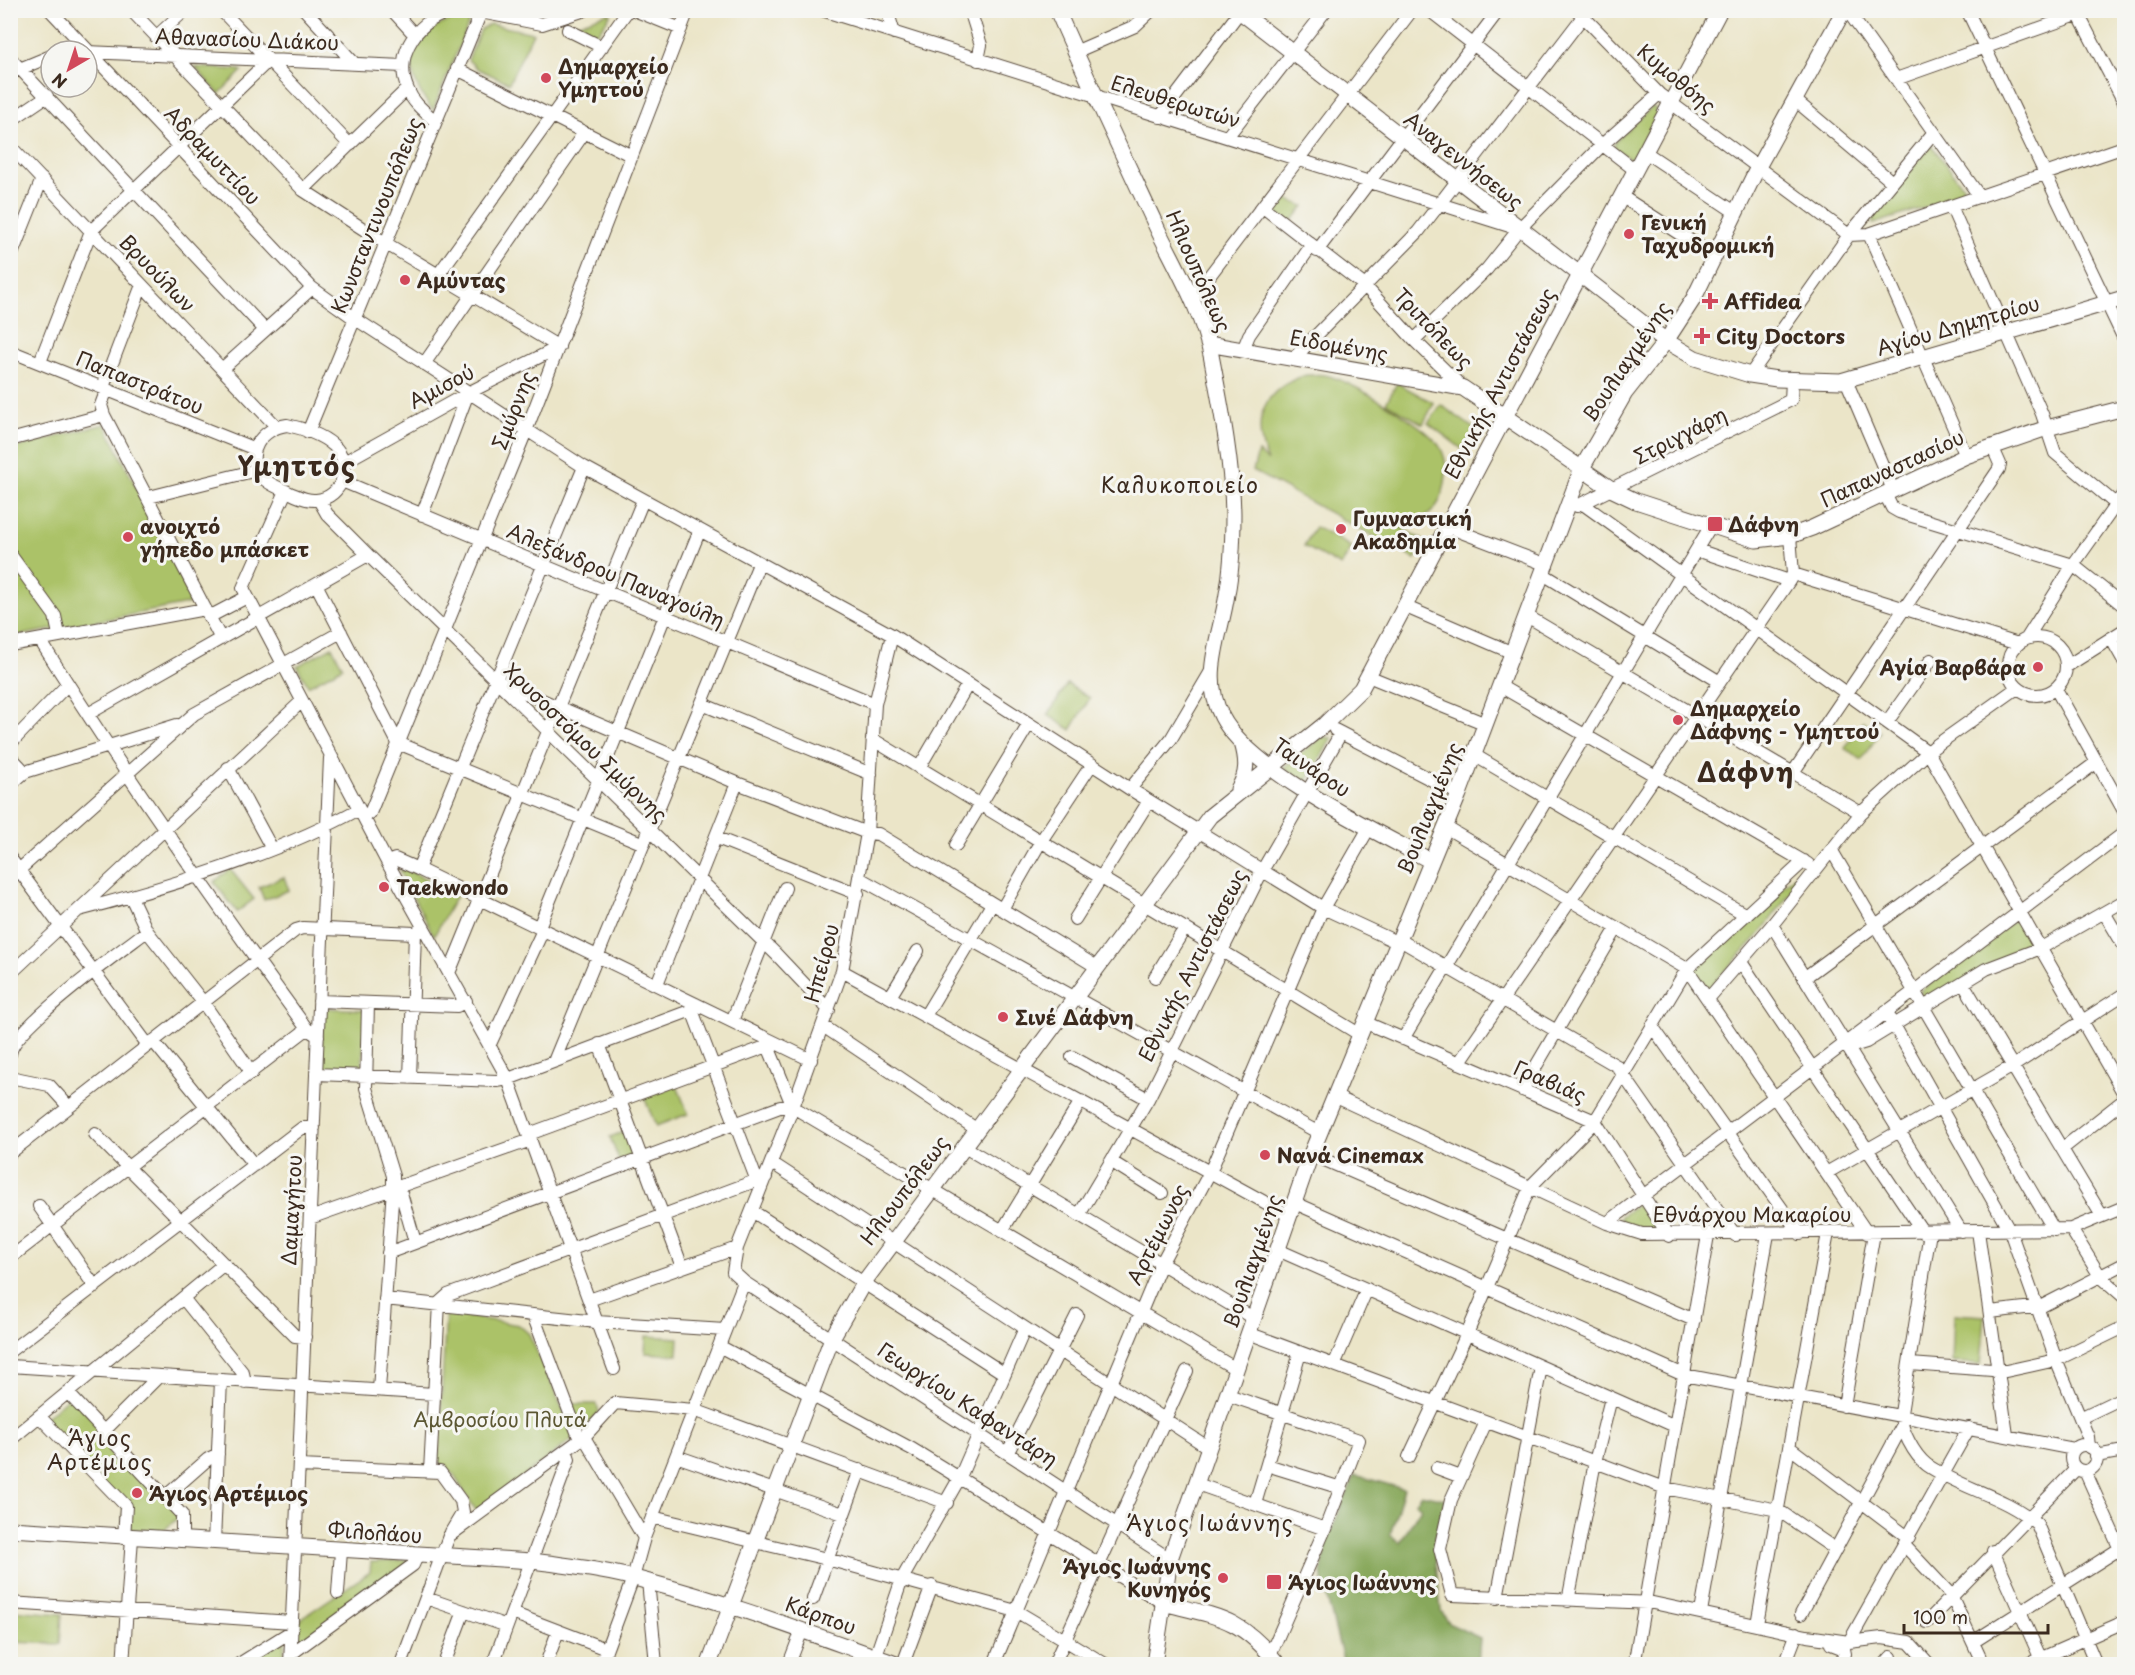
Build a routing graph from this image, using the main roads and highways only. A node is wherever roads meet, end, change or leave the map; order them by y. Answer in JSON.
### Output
{"nodes":[{"id":1,"x":1056,"y":10,"type":"edge"},
{"id":2,"x":1720,"y":10,"type":"edge"},
{"id":3,"x":1845,"y":10,"type":"edge"},
{"id":4,"x":1240,"y":11,"type":"edge"},
{"id":5,"x":1579,"y":275,"type":"junction"},
{"id":6,"x":2124,"y":298,"type":"edge"},
{"id":7,"x":1666,"y":340,"type":"junction"},
{"id":8,"x":1208,"y":344,"type":"junction"},
{"id":9,"x":1463,"y":388,"type":"joint"},
{"id":10,"x":2124,"y":408,"type":"edge"},
{"id":11,"x":1506,"y":415,"type":"junction"},
{"id":12,"x":1582,"y":468,"type":"junction"},
{"id":13,"x":1210,"y":673,"type":"joint"},
{"id":14,"x":1242,"y":743,"type":"junction"},
{"id":15,"x":1271,"y":766,"type":"junction"},
{"id":16,"x":1231,"y":796,"type":"junction"},
{"id":17,"x":1431,"y":861,"type":"junction"},
{"id":18,"x":10,"y":1529,"type":"edge"},
{"id":19,"x":1162,"y":1603,"type":"junction"},
{"id":20,"x":732,"y":1605,"type":"junction"},
{"id":21,"x":874,"y":1661,"type":"edge"},
{"id":22,"x":1271,"y":1661,"type":"edge"},
{"id":23,"x":709,"y":1665,"type":"edge"},
{"id":24,"x":896,"y":1665,"type":"edge"},
{"id":25,"x":1154,"y":1665,"type":"edge"}],
"edges":[{"from":1,"to":8,"type":"main road","name":"Ηλιουπόλεως"},
{"from":2,"to":5,"type":"main road","name":"Εθνικής Αντιστάσεως"},
{"from":3,"to":7,"type":"main road","name":"Βουλιαγμένης"},
{"from":4,"to":5,"type":"main road","name":"Αναγεννήσεως"},
{"from":5,"to":7,"type":"main road","name":"Αναγεννήσεως"},
{"from":5,"to":11,"type":"main road","name":"Εθνικής Αντιστάσεως"},
{"from":6,"to":7,"type":"main road","name":"Αγίου Δημητρίου"},
{"from":7,"to":12,"type":"main road","name":"Βουλιαγμένης"},
{"from":8,"to":9,"type":"main road","name":"Ειδομένης"},
{"from":8,"to":13,"type":"main road","name":"Ηλιουπόλεως"},
{"from":9,"to":11,"type":"main road","name":"Τριπόλεως"},
{"from":10,"to":12,"type":"main road","name":"Παπαναστασίου"},
{"from":11,"to":12,"type":"main road","name":"Τριπόλεως"},
{"from":11,"to":15,"type":"main road","name":"Εθνικής Αντιστάσεως"},
{"from":12,"to":17,"type":"main road","name":"Βουλιαγμένης"},
{"from":13,"to":14,"type":"main road","name":"Ταινάρου"},
{"from":14,"to":15,"type":"main road","name":"Ταινάρου"},
{"from":14,"to":16,"type":"main road"},
{"from":15,"to":16,"type":"main road","name":"Εθνικής Αντιστάσεως"},
{"from":15,"to":17,"type":"main road","name":"Ταινάρου"},
{"from":16,"to":20,"type":"main road","name":"Ηλιουπόλεως"},
{"from":17,"to":19,"type":"main road","name":"Βουλιαγμένης"},
{"from":18,"to":20,"type":"main road","name":"Φιλολάου"},
{"from":19,"to":22,"type":"main road"},
{"from":19,"to":25,"type":"main road","name":"Βουλιαγμένης"},
{"from":20,"to":21,"type":"main road","name":"Κάρπου"},
{"from":20,"to":23,"type":"main road","name":"Ηλιουπόλεως"},
{"from":21,"to":24,"type":"main road","name":"Κάρπου"}]}
